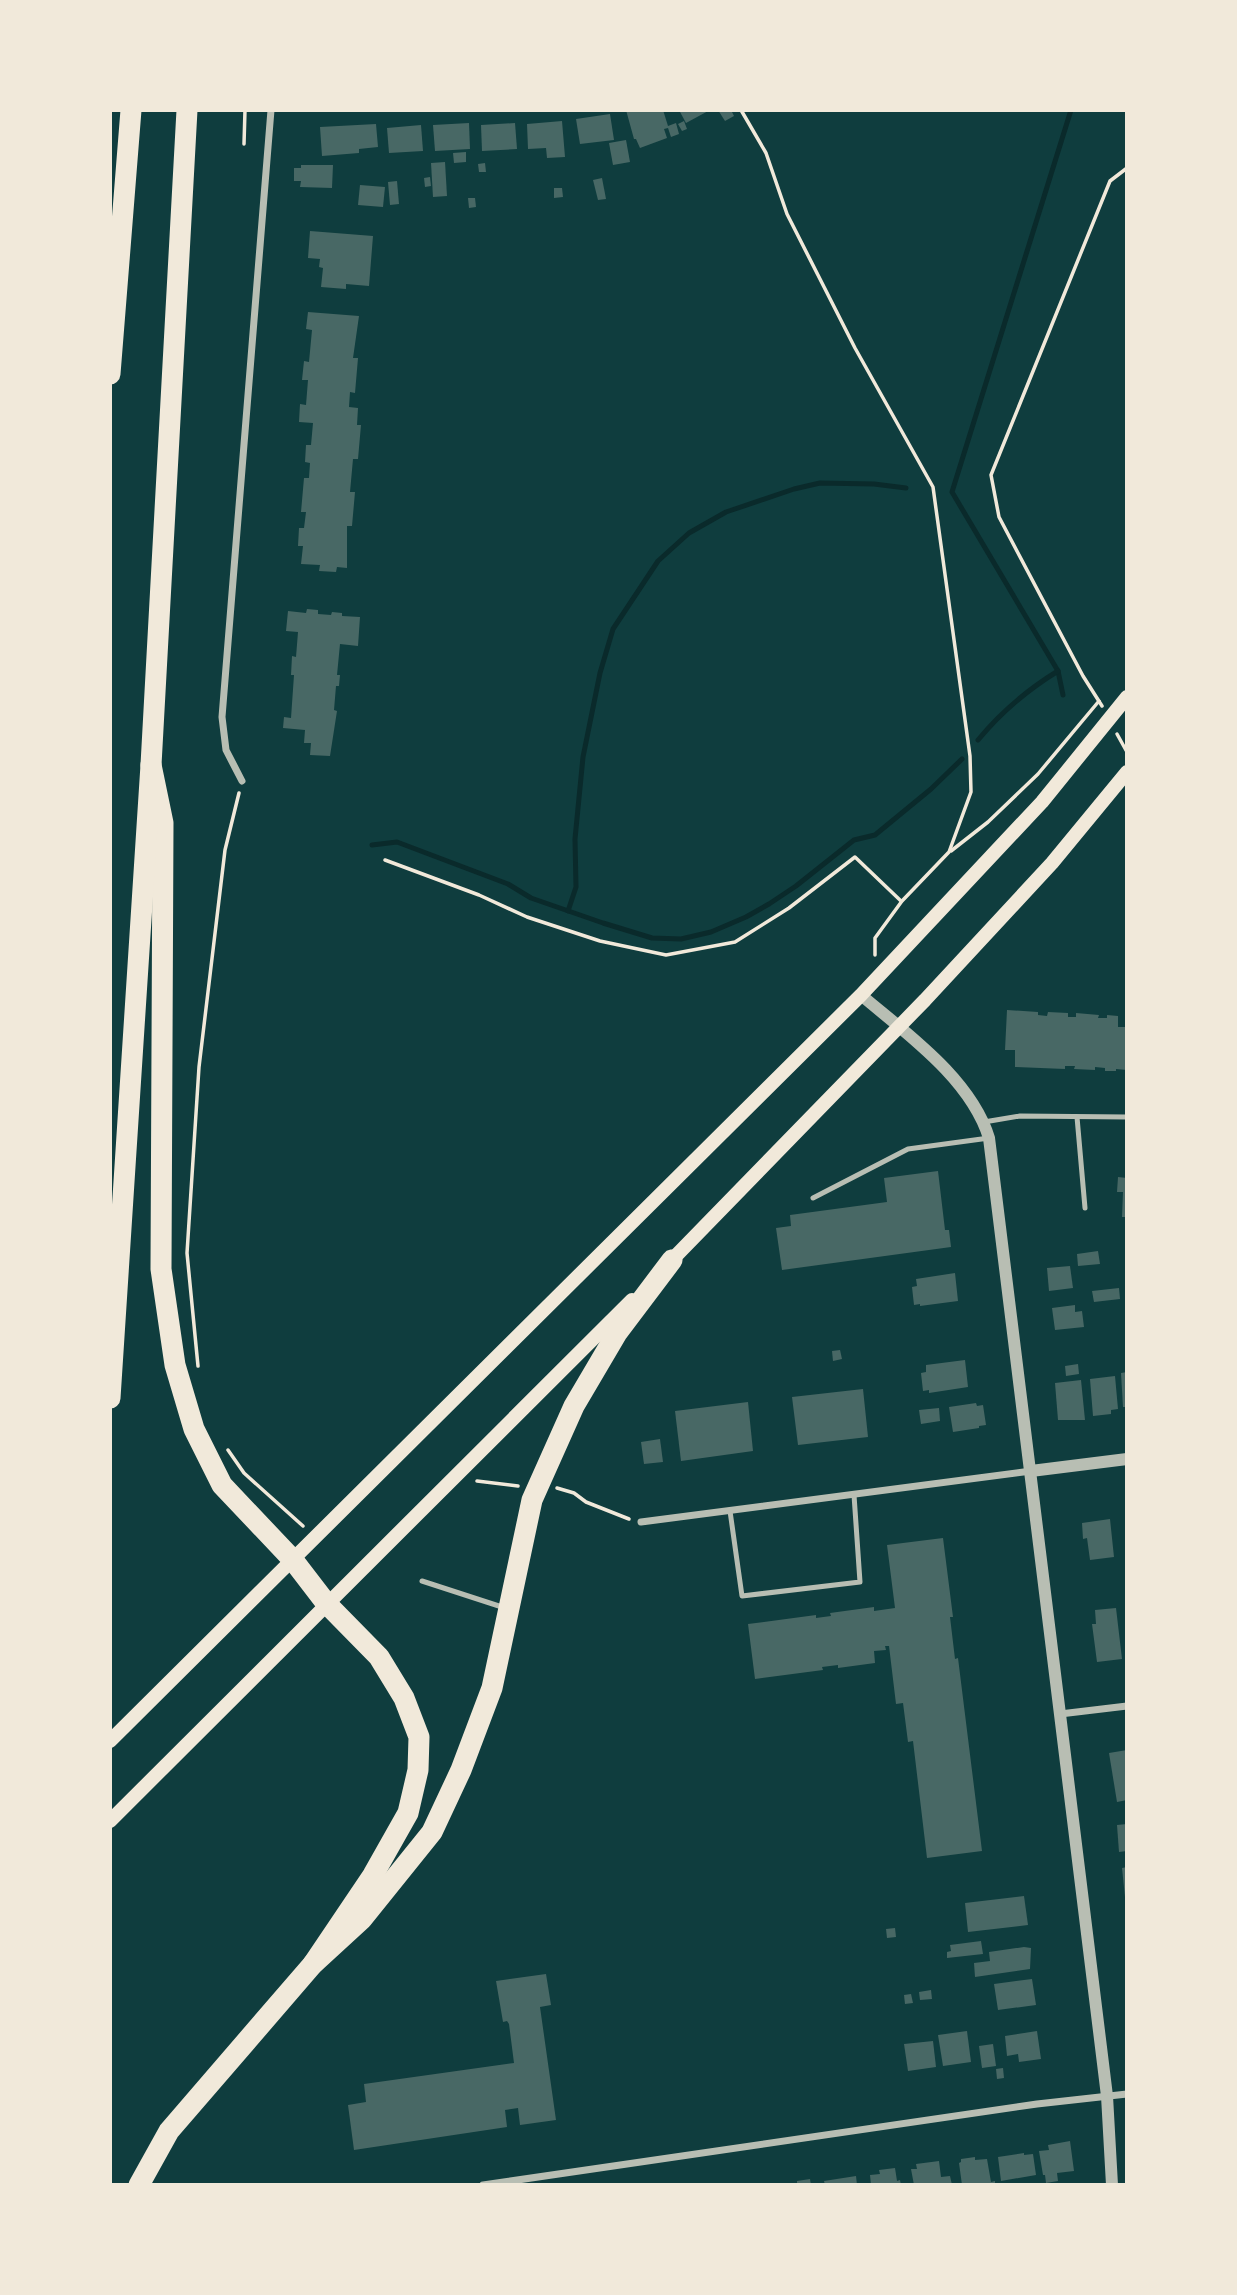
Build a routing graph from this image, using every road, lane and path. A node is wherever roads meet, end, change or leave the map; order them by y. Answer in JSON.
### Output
{"nodes":[{"id":1,"x":131,"y":110,"type":"edge"},
{"id":2,"x":187,"y":110,"type":"edge"},
{"id":3,"x":245,"y":110,"type":"edge"},
{"id":4,"x":271,"y":110,"type":"edge"},
{"id":5,"x":741,"y":110,"type":"edge"},
{"id":6,"x":244,"y":144,"type":"dead end"},
{"id":7,"x":1127,"y":167,"type":"edge"},
{"id":8,"x":110,"y":374,"type":"edge"},
{"id":9,"x":1127,"y":696,"type":"edge"},
{"id":10,"x":1099,"y":701,"type":"junction"},
{"id":11,"x":1110,"y":719,"type":"junction"},
{"id":12,"x":151,"y":765,"type":"junction"},
{"id":13,"x":1127,"y":772,"type":"edge"},
{"id":14,"x":242,"y":781,"type":"joint"},
{"id":15,"x":949,"y":852,"type":"junction"},
{"id":16,"x":385,"y":860,"type":"dead end"},
{"id":17,"x":902,"y":901,"type":"junction"},
{"id":18,"x":875,"y":955,"type":"dead end"},
{"id":19,"x":861,"y":995,"type":"junction"},
{"id":20,"x":898,"y":1027,"type":"junction"},
{"id":21,"x":1050,"y":1116,"type":"junction"},
{"id":22,"x":1077,"y":1117,"type":"junction"},
{"id":23,"x":1127,"y":1118,"type":"edge"},
{"id":24,"x":984,"y":1122,"type":"junction"},
{"id":25,"x":1051,"y":1126,"type":"dead end"},
{"id":26,"x":989,"y":1138,"type":"junction"},
{"id":27,"x":813,"y":1198,"type":"dead end"},
{"id":28,"x":1084,"y":1208,"type":"dead end"},
{"id":29,"x":672,"y":1260,"type":"junction"},
{"id":30,"x":199,"y":1377,"type":"dead end"},
{"id":31,"x":110,"y":1398,"type":"edge"},
{"id":32,"x":224,"y":1444,"type":"dead end"},
{"id":33,"x":1127,"y":1460,"type":"edge"},
{"id":34,"x":1031,"y":1471,"type":"junction"},
{"id":35,"x":477,"y":1481,"type":"dead end"},
{"id":36,"x":538,"y":1486,"type":"junction"},
{"id":37,"x":855,"y":1495,"type":"junction"},
{"id":38,"x":730,"y":1511,"type":"junction"},
{"id":39,"x":642,"y":1522,"type":"joint"},
{"id":40,"x":303,"y":1526,"type":"dead end"},
{"id":41,"x":293,"y":1560,"type":"junction"},
{"id":42,"x":422,"y":1581,"type":"dead end"},
{"id":43,"x":326,"y":1603,"type":"junction"},
{"id":44,"x":509,"y":1610,"type":"junction"},
{"id":45,"x":1127,"y":1706,"type":"edge"},
{"id":46,"x":1060,"y":1714,"type":"junction"},
{"id":47,"x":110,"y":1741,"type":"edge"},
{"id":48,"x":110,"y":1821,"type":"edge"},
{"id":49,"x":313,"y":1964,"type":"junction"},
{"id":50,"x":1127,"y":2094,"type":"edge"},
{"id":51,"x":1107,"y":2096,"type":"junction"},
{"id":52,"x":139,"y":2185,"type":"edge"},
{"id":53,"x":483,"y":2185,"type":"edge"},
{"id":54,"x":1112,"y":2185,"type":"edge"}],
"edges":[{"from":1,"to":8,"type":"highway"},
{"from":2,"to":12,"type":"highway"},
{"from":3,"to":6,"type":"path"},
{"from":4,"to":14,"type":"street"},
{"from":5,"to":15,"type":"path"},
{"from":7,"to":10,"type":"path"},
{"from":9,"to":11,"type":"main road"},
{"from":10,"to":11,"type":"path"},
{"from":10,"to":15,"type":"path"},
{"from":11,"to":19,"type":"main road"},
{"from":12,"to":31,"type":"highway"},
{"from":12,"to":41,"type":"highway"},
{"from":13,"to":20,"type":"main road"},
{"from":14,"to":30,"type":"path"},
{"from":15,"to":17,"type":"path"},
{"from":16,"to":17,"type":"path"},
{"from":17,"to":18,"type":"path"},
{"from":19,"to":20,"type":"street"},
{"from":19,"to":41,"type":"main road"},
{"from":20,"to":24,"type":"street"},
{"from":20,"to":29,"type":"main road"},
{"from":21,"to":22,"type":"lane"},
{"from":21,"to":24,"type":"lane"},
{"from":21,"to":25,"type":"lane"},
{"from":22,"to":23,"type":"lane"},
{"from":22,"to":28,"type":"lane"},
{"from":24,"to":26,"type":"street"},
{"from":26,"to":27,"type":"lane"},
{"from":26,"to":34,"type":"street"},
{"from":29,"to":36,"type":"highway"},
{"from":29,"to":43,"type":"main road"},
{"from":32,"to":40,"type":"path"},
{"from":33,"to":34,"type":"street"},
{"from":34,"to":37,"type":"street"},
{"from":34,"to":46,"type":"street"},
{"from":35,"to":36,"type":"path"},
{"from":36,"to":39,"type":"path"},
{"from":36,"to":44,"type":"highway"},
{"from":37,"to":38,"type":"street"},
{"from":37,"to":38,"type":"lane"},
{"from":38,"to":39,"type":"street"},
{"from":41,"to":43,"type":"highway"},
{"from":41,"to":47,"type":"main road"},
{"from":42,"to":44,"type":"lane"},
{"from":43,"to":48,"type":"main road"},
{"from":43,"to":49,"type":"highway"},
{"from":44,"to":49,"type":"highway"},
{"from":45,"to":46,"type":"street"},
{"from":46,"to":51,"type":"street"},
{"from":49,"to":52,"type":"highway"},
{"from":50,"to":51,"type":"street"},
{"from":51,"to":53,"type":"street"},
{"from":51,"to":54,"type":"street"}]}
